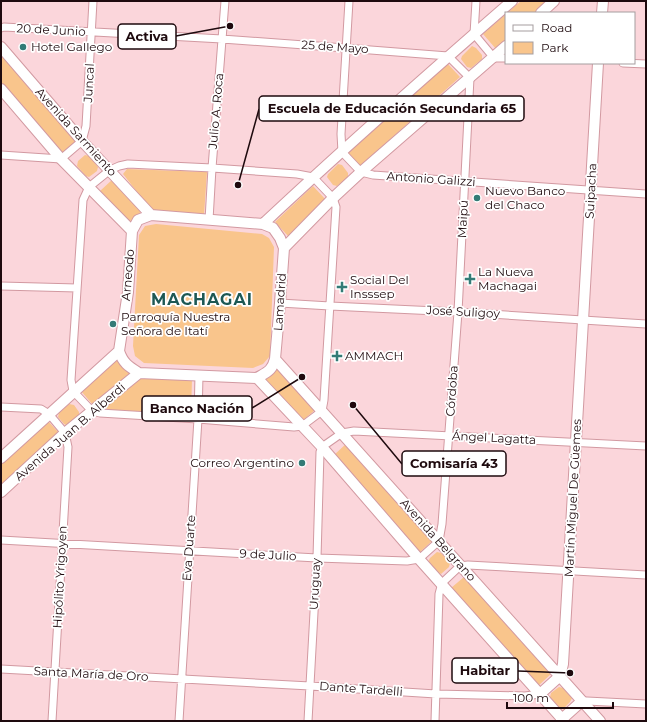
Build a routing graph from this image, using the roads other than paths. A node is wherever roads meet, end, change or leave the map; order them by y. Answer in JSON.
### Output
{"nodes":[{"id":1,"x":93,"y":1,"type":"edge"},
{"id":2,"x":225,"y":1,"type":"edge"},
{"id":3,"x":349,"y":1,"type":"edge"},
{"id":4,"x":476,"y":1,"type":"edge"},
{"id":5,"x":512,"y":1,"type":"edge"},
{"id":6,"x":554,"y":1,"type":"edge"},
{"id":7,"x":603,"y":1,"type":"edge"},
{"id":8,"x":542,"y":12,"type":"edge"},
{"id":9,"x":602,"y":12,"type":"edge"},
{"id":10,"x":1,"y":28,"type":"edge"},
{"id":11,"x":92,"y":32,"type":"junction"},
{"id":12,"x":474,"y":34,"type":"junction"},
{"id":13,"x":222,"y":39,"type":"junction"},
{"id":14,"x":1,"y":47,"type":"edge"},
{"id":15,"x":505,"y":47,"type":"edge"},
{"id":16,"x":345,"y":48,"type":"junction"},
{"id":17,"x":448,"y":56,"type":"junction"},
{"id":18,"x":494,"y":58,"type":"junction"},
{"id":19,"x":505,"y":58,"type":"edge"},
{"id":20,"x":598,"y":64,"type":"edge"},
{"id":21,"x":635,"y":64,"type":"edge"},
{"id":22,"x":646,"y":64,"type":"edge"},
{"id":23,"x":470,"y":78,"type":"junction"},
{"id":24,"x":1,"y":89,"type":"edge"},
{"id":25,"x":82,"y":141,"type":"junction"},
{"id":26,"x":342,"y":152,"type":"junction"},
{"id":27,"x":1,"y":155,"type":"edge"},
{"id":28,"x":61,"y":159,"type":"junction"},
{"id":29,"x":212,"y":168,"type":"junction"},
{"id":30,"x":110,"y":170,"type":"junction"},
{"id":31,"x":361,"y":172,"type":"junction"},
{"id":32,"x":313,"y":177,"type":"junction"},
{"id":33,"x":464,"y":181,"type":"junction"},
{"id":34,"x":89,"y":187,"type":"junction"},
{"id":35,"x":592,"y":190,"type":"junction"},
{"id":36,"x":646,"y":194,"type":"edge"},
{"id":37,"x":333,"y":198,"type":"junction"},
{"id":38,"x":151,"y":215,"type":"junction"},
{"id":39,"x":209,"y":220,"type":"junction"},
{"id":40,"x":263,"y":224,"type":"junction"},
{"id":41,"x":132,"y":231,"type":"junction"},
{"id":42,"x":284,"y":248,"type":"junction"},
{"id":43,"x":1,"y":286,"type":"edge"},
{"id":44,"x":77,"y":288,"type":"junction"},
{"id":45,"x":280,"y":303,"type":"junction"},
{"id":46,"x":330,"y":306,"type":"junction"},
{"id":47,"x":458,"y":312,"type":"junction"},
{"id":48,"x":584,"y":320,"type":"junction"},
{"id":49,"x":646,"y":324,"type":"edge"},
{"id":50,"x":119,"y":351,"type":"junction"},
{"id":51,"x":275,"y":359,"type":"junction"},
{"id":52,"x":139,"y":373,"type":"junction"},
{"id":53,"x":199,"y":375,"type":"junction"},
{"id":54,"x":257,"y":378,"type":"junction"},
{"id":55,"x":73,"y":391,"type":"junction"},
{"id":56,"x":1,"y":408,"type":"edge"},
{"id":57,"x":92,"y":411,"type":"junction"},
{"id":58,"x":322,"y":411,"type":"junction"},
{"id":59,"x":49,"y":414,"type":"junction"},
{"id":60,"x":198,"y":419,"type":"junction"},
{"id":61,"x":302,"y":426,"type":"junction"},
{"id":62,"x":65,"y":433,"type":"junction"},
{"id":63,"x":342,"y":433,"type":"junction"},
{"id":64,"x":449,"y":436,"type":"junction"},
{"id":65,"x":577,"y":442,"type":"junction"},
{"id":66,"x":646,"y":446,"type":"edge"},
{"id":67,"x":322,"y":447,"type":"junction"},
{"id":68,"x":1,"y":458,"type":"edge"},
{"id":69,"x":1,"y":492,"type":"edge"},
{"id":70,"x":1,"y":540,"type":"edge"},
{"id":71,"x":439,"y":541,"type":"junction"},
{"id":72,"x":62,"y":544,"type":"junction"},
{"id":73,"x":189,"y":551,"type":"junction"},
{"id":74,"x":317,"y":558,"type":"junction"},
{"id":75,"x":419,"y":559,"type":"junction"},
{"id":76,"x":460,"y":566,"type":"junction"},
{"id":77,"x":569,"y":571,"type":"junction"},
{"id":78,"x":646,"y":575,"type":"edge"},
{"id":79,"x":442,"y":583,"type":"junction"},
{"id":80,"x":1,"y":669,"type":"edge"},
{"id":81,"x":55,"y":672,"type":"junction"},
{"id":82,"x":560,"y":676,"type":"junction"},
{"id":83,"x":182,"y":679,"type":"junction"},
{"id":84,"x":310,"y":686,"type":"junction"},
{"id":85,"x":436,"y":694,"type":"junction"},
{"id":86,"x":540,"y":694,"type":"junction"},
{"id":87,"x":582,"y":701,"type":"junction"},
{"id":88,"x":646,"y":704,"type":"edge"},
{"id":89,"x":562,"y":720,"type":"edge"},
{"id":90,"x":52,"y":721,"type":"edge"},
{"id":91,"x":179,"y":721,"type":"edge"},
{"id":92,"x":308,"y":721,"type":"edge"},
{"id":93,"x":435,"y":721,"type":"edge"},
{"id":94,"x":600,"y":721,"type":"edge"}],
"edges":[{"from":1,"to":11,"type":"street","name":"Juncal"},
{"from":2,"to":13,"type":"street","name":"Julio A. Roca"},
{"from":3,"to":16,"type":"street"},
{"from":4,"to":12,"type":"street"},
{"from":5,"to":12,"type":"street"},
{"from":6,"to":8,"type":"street"},
{"from":7,"to":9,"type":"street"},
{"from":10,"to":11,"type":"street","name":"20 de Junio"},
{"from":11,"to":13,"type":"street","name":"20 de Junio"},
{"from":11,"to":25,"type":"street","name":"Juncal"},
{"from":12,"to":17,"type":"street"},
{"from":12,"to":18,"type":"street"},
{"from":13,"to":16,"type":"street","name":"25 de Mayo"},
{"from":13,"to":29,"type":"street","name":"Julio A. Roca"},
{"from":14,"to":25,"type":"street","name":"Avenida Sarmiento"},
{"from":15,"to":18,"type":"street"},
{"from":16,"to":17,"type":"street","name":"25 de Mayo"},
{"from":16,"to":26,"type":"street"},
{"from":17,"to":23,"type":"street"},
{"from":17,"to":26,"type":"street"},
{"from":18,"to":19,"type":"street"},
{"from":18,"to":23,"type":"street"},
{"from":20,"to":35,"type":"street","name":"Suipacha"},
{"from":21,"to":22,"type":"street"},
{"from":23,"to":31,"type":"street"},
{"from":23,"to":33,"type":"street","name":"Maipú"},
{"from":24,"to":28,"type":"street"},
{"from":25,"to":28,"type":"street"},
{"from":25,"to":30,"type":"street","name":"Avenida Sarmiento"},
{"from":26,"to":31,"type":"street"},
{"from":26,"to":32,"type":"street"},
{"from":27,"to":28,"type":"street"},
{"from":28,"to":34,"type":"street"},
{"from":29,"to":30,"type":"street"},
{"from":29,"to":32,"type":"street"},
{"from":29,"to":39,"type":"street","name":"Julio A. Roca"},
{"from":30,"to":34,"type":"street"},
{"from":30,"to":38,"type":"street","name":"Avenida Sarmiento"},
{"from":31,"to":33,"type":"street","name":"Antonio Galizzi"},
{"from":31,"to":37,"type":"street"},
{"from":32,"to":37,"type":"street"},
{"from":32,"to":40,"type":"street"},
{"from":33,"to":35,"type":"street","name":"Antonio Galizzi"},
{"from":33,"to":47,"type":"street","name":"Maipú"},
{"from":34,"to":41,"type":"street"},
{"from":34,"to":44,"type":"street"},
{"from":35,"to":36,"type":"street","name":"Antonio Galizzi"},
{"from":35,"to":48,"type":"street","name":"Suipacha"},
{"from":37,"to":42,"type":"street"},
{"from":37,"to":46,"type":"street"},
{"from":38,"to":39,"type":"street"},
{"from":38,"to":41,"type":"street"},
{"from":39,"to":40,"type":"street"},
{"from":40,"to":42,"type":"street"},
{"from":41,"to":50,"type":"street","name":"Arneodo"},
{"from":42,"to":45,"type":"street","name":"Lamadrid"},
{"from":43,"to":44,"type":"street"},
{"from":44,"to":55,"type":"street"},
{"from":45,"to":46,"type":"street","name":"José Suligoy"},
{"from":45,"to":51,"type":"street","name":"Lamadrid"},
{"from":46,"to":47,"type":"street","name":"José Suligoy"},
{"from":46,"to":58,"type":"street"},
{"from":47,"to":48,"type":"street","name":"José Suligoy"},
{"from":47,"to":64,"type":"street","name":"Córdoba"},
{"from":48,"to":49,"type":"street","name":"José Suligoy"},
{"from":48,"to":65,"type":"street","name":"Martín Miguel De Güemes"},
{"from":50,"to":52,"type":"street"},
{"from":50,"to":55,"type":"street"},
{"from":51,"to":54,"type":"street","name":"Lamadrid"},
{"from":51,"to":58,"type":"street","name":"Avenida Belgrano"},
{"from":52,"to":53,"type":"street"},
{"from":52,"to":57,"type":"street","name":"Avenida Juan B. Alberdi"},
{"from":53,"to":54,"type":"street"},
{"from":53,"to":60,"type":"street","name":"Eva Duarte"},
{"from":54,"to":61,"type":"street"},
{"from":55,"to":57,"type":"street"},
{"from":55,"to":59,"type":"street"},
{"from":56,"to":59,"type":"street"},
{"from":57,"to":60,"type":"street"},
{"from":57,"to":62,"type":"street","name":"Avenida Juan B. Alberdi"},
{"from":58,"to":61,"type":"street"},
{"from":58,"to":63,"type":"street","name":"Avenida Belgrano"},
{"from":59,"to":62,"type":"street"},
{"from":59,"to":68,"type":"street"},
{"from":60,"to":61,"type":"street"},
{"from":60,"to":73,"type":"street","name":"Eva Duarte"},
{"from":61,"to":67,"type":"street"},
{"from":62,"to":69,"type":"street","name":"Avenida Juan B. Alberdi"},
{"from":62,"to":72,"type":"street","name":"Hipólito Yrigoyen"},
{"from":63,"to":64,"type":"street","name":"Ángel Lagatta"},
{"from":63,"to":67,"type":"street"},
{"from":63,"to":71,"type":"street","name":"Avenida Belgrano"},
{"from":64,"to":65,"type":"street","name":"Ángel Lagatta"},
{"from":64,"to":71,"type":"street","name":"Córdoba"},
{"from":65,"to":66,"type":"street","name":"Ángel Lagatta"},
{"from":65,"to":77,"type":"street","name":"Martín Miguel De Güemes"},
{"from":67,"to":74,"type":"street","name":"Uruguay"},
{"from":67,"to":75,"type":"street"},
{"from":70,"to":72,"type":"street","name":"9 de Julio"},
{"from":71,"to":75,"type":"street"},
{"from":71,"to":76,"type":"street","name":"Avenida Belgrano"},
{"from":72,"to":73,"type":"street","name":"9 de Julio"},
{"from":72,"to":81,"type":"street","name":"Hipólito Yrigoyen"},
{"from":73,"to":74,"type":"street","name":"9 de Julio"},
{"from":73,"to":83,"type":"street","name":"Eva Duarte"},
{"from":74,"to":75,"type":"street","name":"9 de Julio"},
{"from":74,"to":84,"type":"street","name":"Uruguay"},
{"from":75,"to":79,"type":"street"},
{"from":76,"to":77,"type":"street"},
{"from":76,"to":79,"type":"street"},
{"from":76,"to":82,"type":"street","name":"Avenida Belgrano"},
{"from":77,"to":78,"type":"street"},
{"from":77,"to":82,"type":"street","name":"Martín Miguel De Güemes"},
{"from":79,"to":85,"type":"street"},
{"from":79,"to":86,"type":"street"},
{"from":80,"to":81,"type":"street","name":"Santa María de Oro"},
{"from":81,"to":83,"type":"street","name":"Santa María de Oro"},
{"from":81,"to":90,"type":"street","name":"Hipólito Yrigoyen"},
{"from":82,"to":86,"type":"street"},
{"from":82,"to":87,"type":"street","name":"Avenida Belgrano"},
{"from":83,"to":84,"type":"street","name":"Dante Tardelli"},
{"from":83,"to":91,"type":"street","name":"Eva Duarte"},
{"from":84,"to":85,"type":"street","name":"Dante Tardelli"},
{"from":84,"to":92,"type":"street","name":"Uruguay"},
{"from":85,"to":86,"type":"street","name":"Dante Tardelli"},
{"from":85,"to":93,"type":"street"},
{"from":86,"to":89,"type":"street"},
{"from":87,"to":88,"type":"street"},
{"from":87,"to":89,"type":"street"},
{"from":87,"to":94,"type":"street","name":"Avenida Belgrano"}]}
